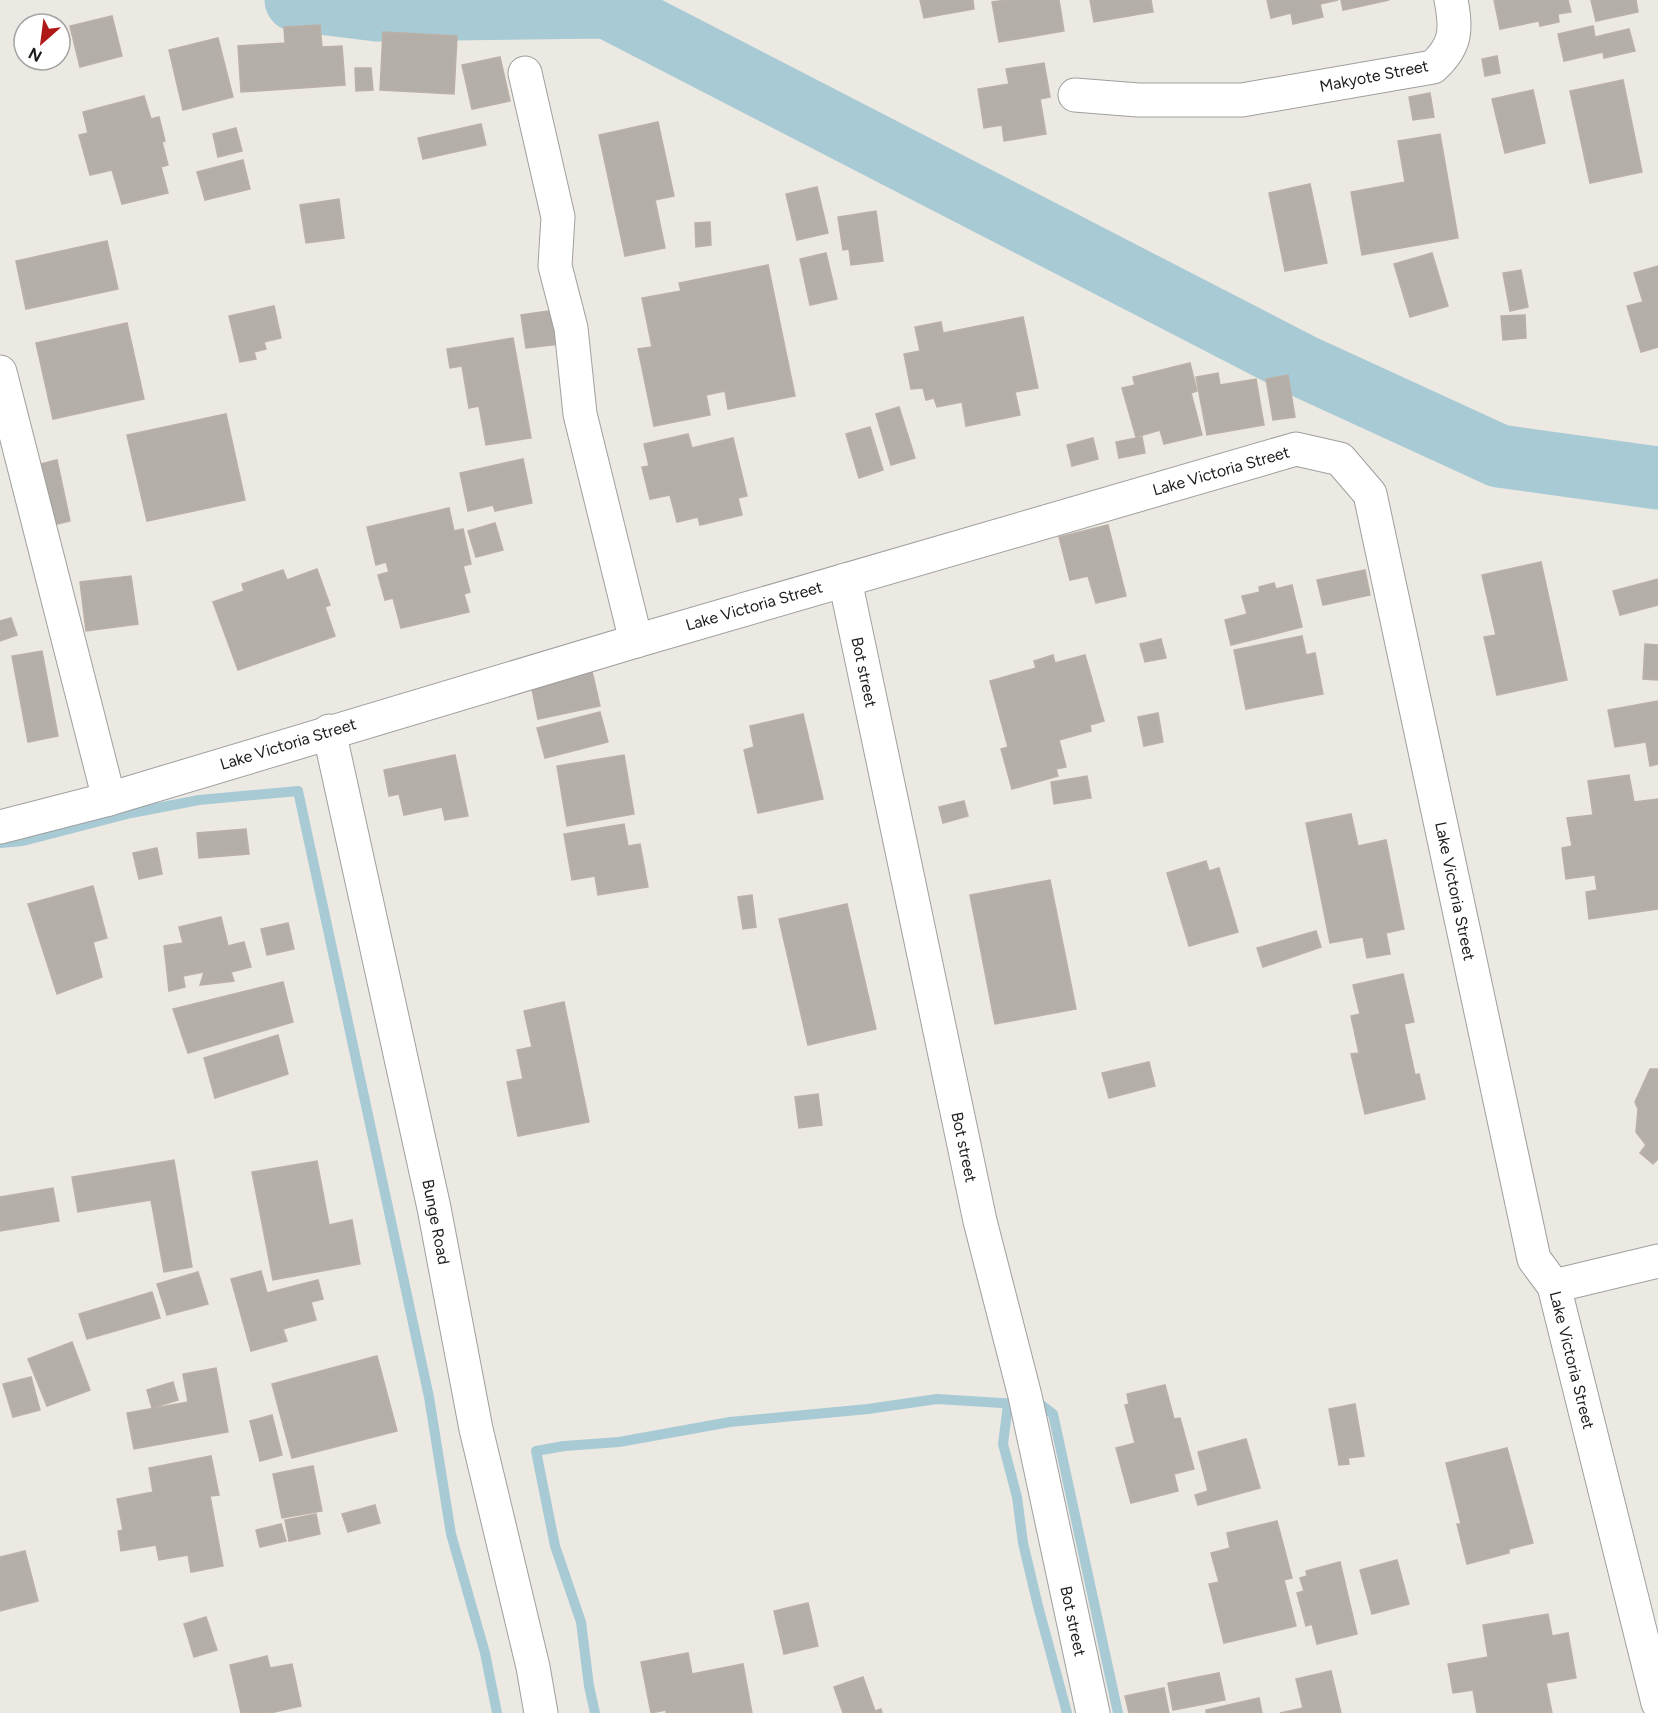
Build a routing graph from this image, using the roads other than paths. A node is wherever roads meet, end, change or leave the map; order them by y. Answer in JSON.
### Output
{"nodes":[{"id":1,"x":1451,"y":0,"type":"edge"},
{"id":2,"x":525,"y":73,"type":"dead end"},
{"id":3,"x":1075,"y":95,"type":"dead end"},
{"id":4,"x":0,"y":372,"type":"edge"},
{"id":5,"x":845,"y":580,"type":"junction"},
{"id":6,"x":636,"y":641,"type":"junction"},
{"id":7,"x":328,"y":731,"type":"junction"},
{"id":8,"x":109,"y":799,"type":"junction"},
{"id":9,"x":0,"y":827,"type":"edge"},
{"id":10,"x":1658,"y":1261,"type":"edge"},
{"id":11,"x":1554,"y":1286,"type":"junction"},
{"id":12,"x":1658,"y":1703,"type":"edge"},
{"id":13,"x":541,"y":1713,"type":"edge"},
{"id":14,"x":1093,"y":1713,"type":"edge"}],
"edges":[{"from":1,"to":3,"type":"street","name":"Makyote Street"},
{"from":2,"to":6,"type":"street"},
{"from":4,"to":8,"type":"street"},
{"from":5,"to":6,"type":"street","name":"Lake Victoria Street"},
{"from":5,"to":11,"type":"street","name":"Lake Victoria Street"},
{"from":5,"to":14,"type":"street","name":"Bot street"},
{"from":6,"to":7,"type":"street","name":"Lake Victoria Street"},
{"from":7,"to":8,"type":"street","name":"Lake Victoria Street"},
{"from":7,"to":13,"type":"street","name":"Bunge Road"},
{"from":8,"to":9,"type":"street","name":"Lake Victoria Street"},
{"from":10,"to":11,"type":"street"},
{"from":11,"to":12,"type":"street","name":"Lake Victoria Street"}]}
